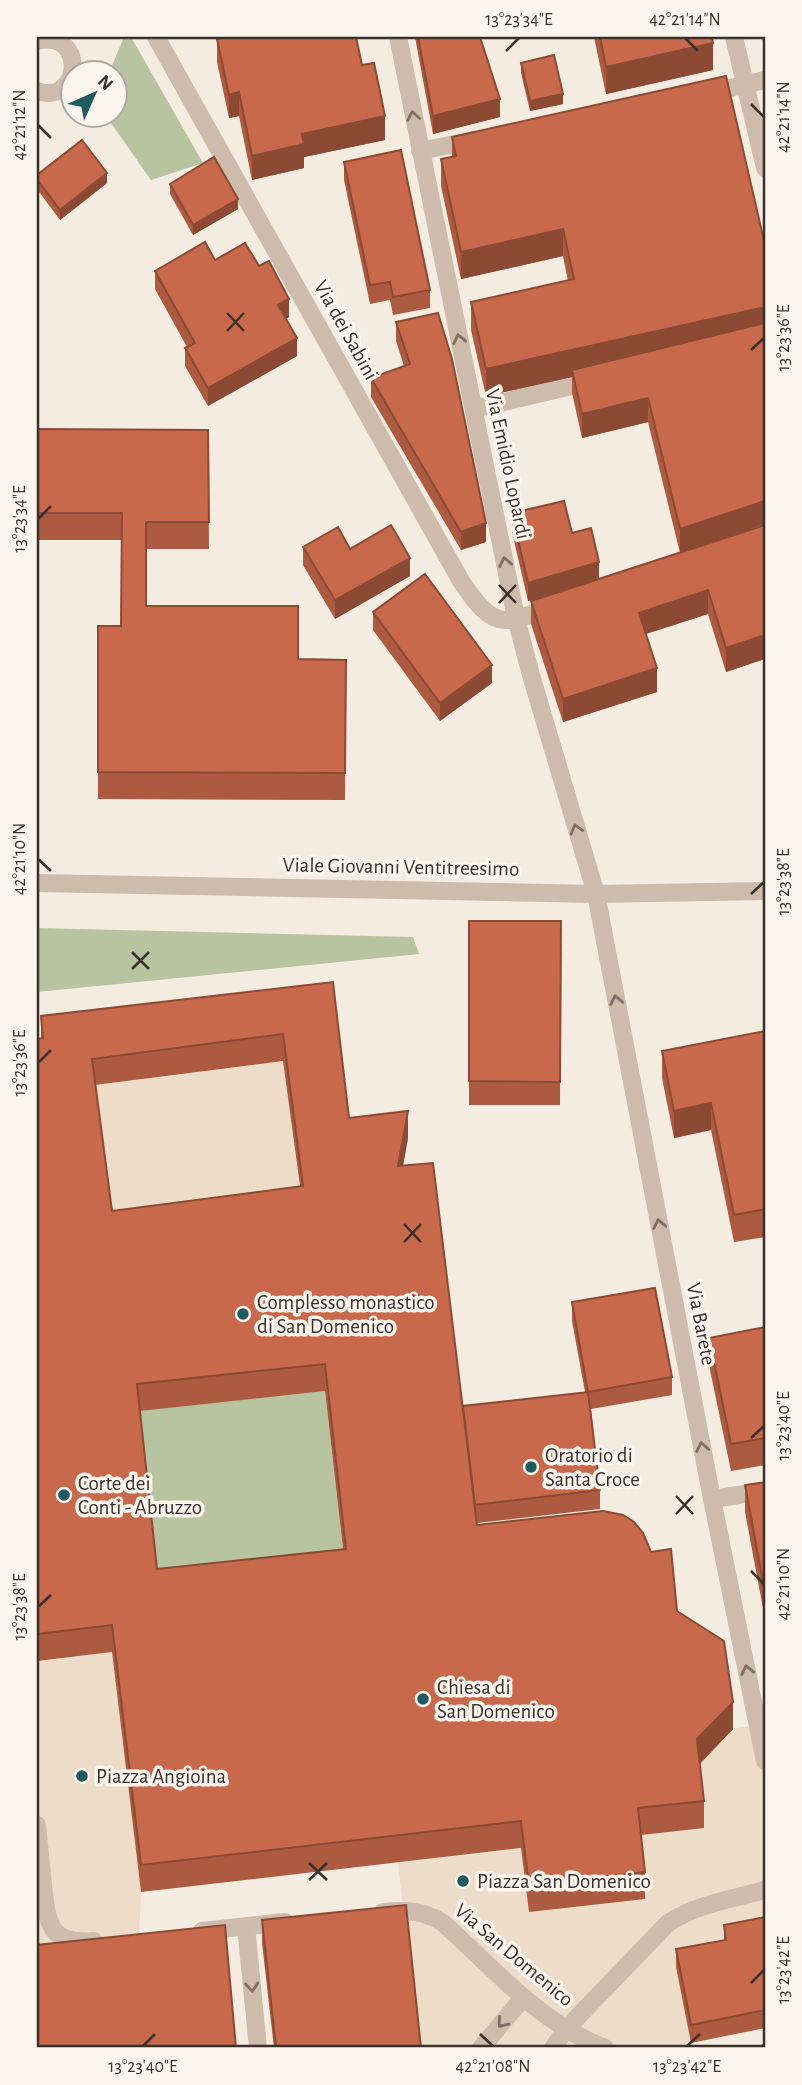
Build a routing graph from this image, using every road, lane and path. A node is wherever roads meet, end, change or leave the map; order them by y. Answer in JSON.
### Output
{"nodes":[{"id":1,"x":156,"y":37,"type":"edge"},
{"id":2,"x":398,"y":37,"type":"edge"},
{"id":3,"x":734,"y":37,"type":"edge"},
{"id":4,"x":62,"y":40,"type":"edge"},
{"id":5,"x":37,"y":41,"type":"edge"},
{"id":6,"x":765,"y":80,"type":"edge"},
{"id":7,"x":746,"y":85,"type":"junction"},
{"id":8,"x":37,"y":91,"type":"edge"},
{"id":9,"x":691,"y":96,"type":"edge"},
{"id":10,"x":488,"y":137,"type":"edge"},
{"id":11,"x":420,"y":151,"type":"junction"},
{"id":12,"x":765,"y":168,"type":"edge"},
{"id":13,"x":606,"y":378,"type":"edge"},
{"id":14,"x":474,"y":409,"type":"junction"},
{"id":15,"x":569,"y":601,"type":"edge"},
{"id":16,"x":516,"y":618,"type":"junction"},
{"id":17,"x":37,"y":883,"type":"edge"},
{"id":18,"x":765,"y":891,"type":"edge"},
{"id":19,"x":596,"y":894,"type":"junction"},
{"id":20,"x":765,"y":1491,"type":"edge"},
{"id":21,"x":712,"y":1499,"type":"junction"},
{"id":22,"x":765,"y":1761,"type":"edge"},
{"id":23,"x":37,"y":1825,"type":"edge"},
{"id":24,"x":40,"y":1885,"type":"edge"},
{"id":25,"x":765,"y":1890,"type":"edge"},
{"id":26,"x":364,"y":1914,"type":"edge"},
{"id":27,"x":299,"y":1921,"type":"edge"},
{"id":28,"x":246,"y":1926,"type":"junction"},
{"id":29,"x":179,"y":1933,"type":"edge"},
{"id":30,"x":116,"y":1939,"type":"edge"},
{"id":31,"x":523,"y":1998,"type":"junction"},
{"id":32,"x":566,"y":2029,"type":"junction"},
{"id":33,"x":258,"y":2048,"type":"edge"},
{"id":34,"x":481,"y":2048,"type":"edge"},
{"id":35,"x":553,"y":2048,"type":"edge"},
{"id":36,"x":605,"y":2048,"type":"edge"}],
"edges":[{"from":1,"to":16,"type":"street","name":"Via dei Sabini"},
{"from":11,"to":2,"type":"street","name":"Via Emidio Lopardi","one_way":true},
{"from":3,"to":7,"type":"street"},
{"from":4,"to":5,"type":"street"},
{"from":4,"to":8,"type":"street"},
{"from":6,"to":7,"type":"street"},
{"from":7,"to":9,"type":"street"},
{"from":7,"to":12,"type":"street"},
{"from":10,"to":11,"type":"street"},
{"from":14,"to":11,"type":"street","name":"Via Emidio Lopardi","one_way":true},
{"from":13,"to":14,"type":"street"},
{"from":16,"to":14,"type":"street","name":"Via Emidio Lopardi","one_way":true},
{"from":15,"to":16,"type":"street"},
{"from":19,"to":16,"type":"street","name":"Via Emidio Lopardi","one_way":true},
{"from":17,"to":19,"type":"street","name":"Viale Giovanni Ventitreesimo"},
{"from":18,"to":19,"type":"street","name":"Viale Giovanni Ventitreesimo"},
{"from":21,"to":19,"type":"street","name":"Via Barete","one_way":true},
{"from":20,"to":21,"type":"street"},
{"from":22,"to":21,"type":"street","name":"Via Barete","one_way":true},
{"from":23,"to":24,"type":"street"},
{"from":24,"to":30,"type":"street"},
{"from":25,"to":32,"type":"street"},
{"from":26,"to":31,"type":"street","name":"Via San Domenico"},
{"from":27,"to":28,"type":"street"},
{"from":28,"to":29,"type":"street"},
{"from":28,"to":33,"type":"street","one_way":true},
{"from":31,"to":32,"type":"street","name":"Via San Domenico"},
{"from":31,"to":34,"type":"street","one_way":true},
{"from":32,"to":35,"type":"street"},
{"from":32,"to":36,"type":"street","name":"Via San Domenico"}]}
